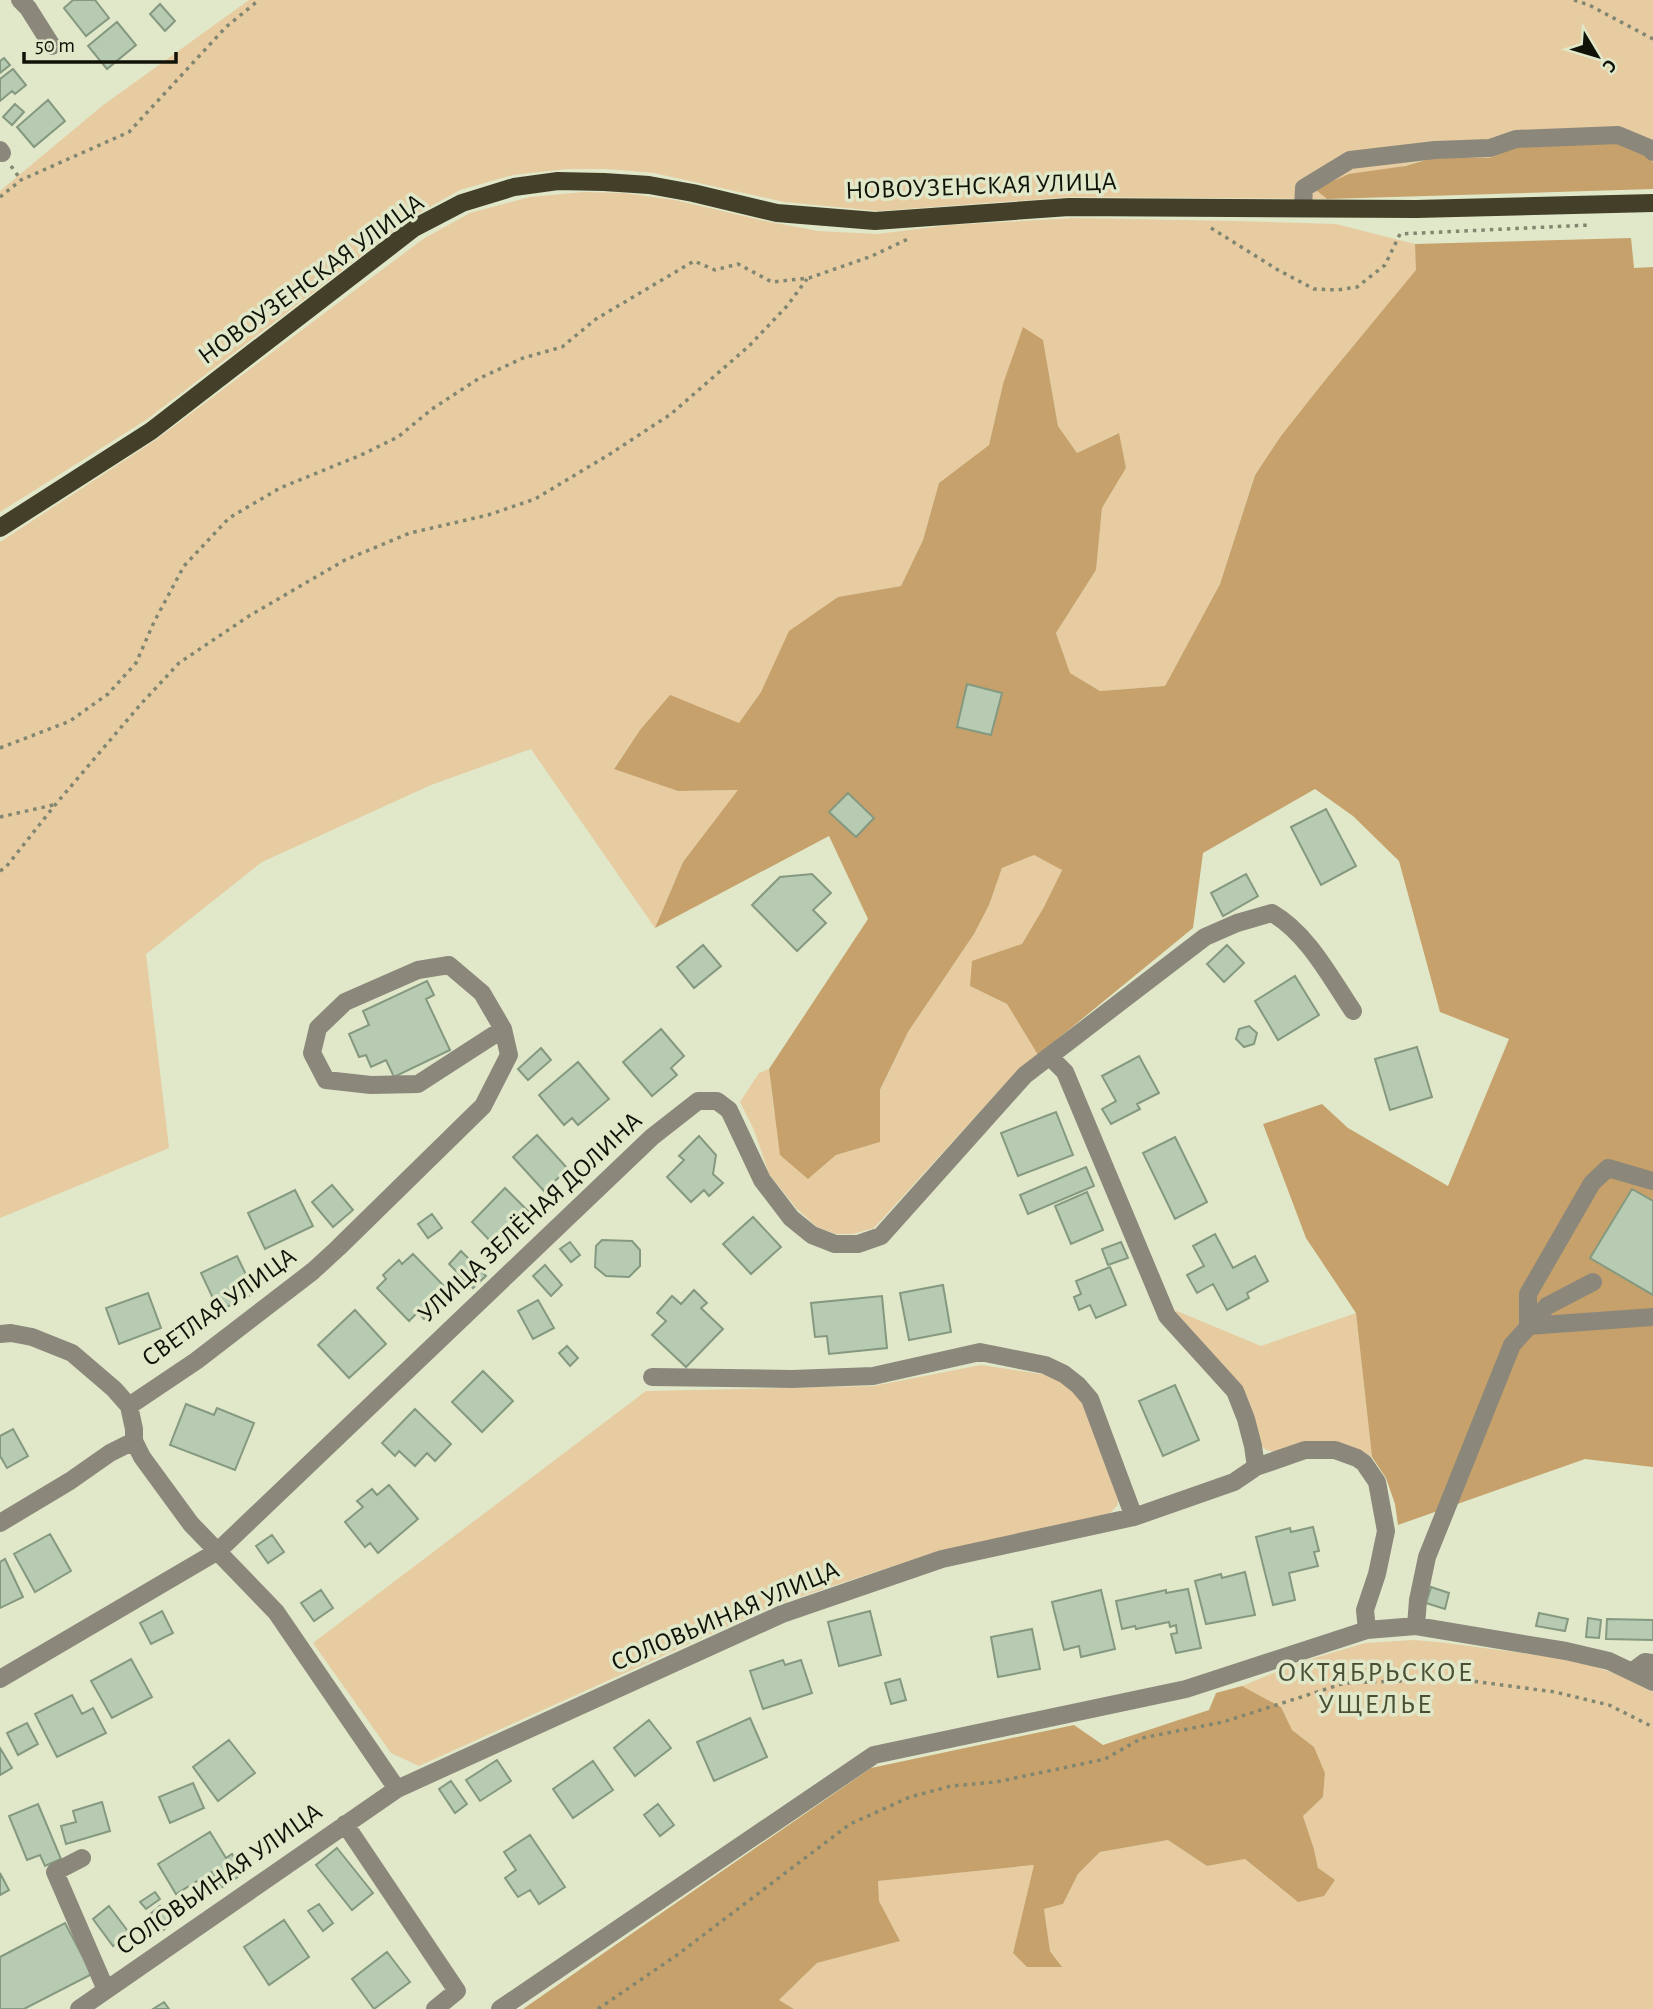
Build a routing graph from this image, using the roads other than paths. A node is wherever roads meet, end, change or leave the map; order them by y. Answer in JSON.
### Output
{"nodes":[{"id":1,"x":20,"y":0,"type":"edge"},
{"id":2,"x":52,"y":46,"type":"dead end"},
{"id":3,"x":1653,"y":152,"type":"edge"},
{"id":4,"x":1653,"y":203,"type":"edge"},
{"id":5,"x":1303,"y":208,"type":"junction"},
{"id":6,"x":0,"y":528,"type":"edge"},
{"id":7,"x":1353,"y":1012,"type":"dead end"},
{"id":8,"x":503,"y":1028,"type":"junction"},
{"id":9,"x":1050,"y":1057,"type":"junction"},
{"id":10,"x":1653,"y":1181,"type":"edge"},
{"id":11,"x":1593,"y":1282,"type":"dead end"},
{"id":12,"x":1653,"y":1317,"type":"edge"},
{"id":13,"x":1528,"y":1326,"type":"junction"},
{"id":14,"x":0,"y":1334,"type":"edge"},
{"id":15,"x":652,"y":1377,"type":"dead end"},
{"id":16,"x":129,"y":1406,"type":"junction"},
{"id":17,"x":134,"y":1441,"type":"junction"},
{"id":18,"x":1255,"y":1467,"type":"junction"},
{"id":19,"x":1133,"y":1517,"type":"junction"},
{"id":20,"x":0,"y":1523,"type":"edge"},
{"id":21,"x":218,"y":1551,"type":"junction"},
{"id":22,"x":1416,"y":1626,"type":"junction"},
{"id":23,"x":1367,"y":1630,"type":"junction"},
{"id":24,"x":1653,"y":1663,"type":"edge"},
{"id":25,"x":1633,"y":1671,"type":"junction"},
{"id":26,"x":0,"y":1679,"type":"edge"},
{"id":27,"x":1653,"y":1682,"type":"edge"},
{"id":28,"x":397,"y":1789,"type":"junction"},
{"id":29,"x":345,"y":1824,"type":"junction"},
{"id":30,"x":82,"y":1857,"type":"dead end"},
{"id":31,"x":106,"y":1990,"type":"junction"},
{"id":32,"x":79,"y":2009,"type":"edge"},
{"id":33,"x":435,"y":2009,"type":"edge"},
{"id":34,"x":500,"y":2009,"type":"edge"}],
"edges":[{"from":1,"to":2,"type":"street"},
{"from":3,"to":5,"type":"street"},
{"from":4,"to":5,"type":"main road","name":"НОВОУЗЕНСКАЯ УЛИЦА"},
{"from":5,"to":6,"type":"main road","name":"НОВОУЗЕНСКАЯ УЛИЦА"},
{"from":7,"to":9,"type":"street","name":"УЛИЦА ЗЕЛЁНАЯ ДОЛИНА"},
{"from":8,"to":8,"type":"street"},
{"from":8,"to":16,"type":"street","name":"СВЕТЛАЯ УЛИЦА"},
{"from":9,"to":18,"type":"street"},
{"from":9,"to":21,"type":"street","name":"УЛИЦА ЗЕЛЁНАЯ ДОЛИНА"},
{"from":10,"to":13,"type":"street"},
{"from":11,"to":13,"type":"street"},
{"from":12,"to":13,"type":"street"},
{"from":13,"to":22,"type":"street"},
{"from":14,"to":16,"type":"street"},
{"from":15,"to":19,"type":"street"},
{"from":16,"to":17,"type":"street"},
{"from":17,"to":20,"type":"street"},
{"from":17,"to":21,"type":"street"},
{"from":18,"to":19,"type":"street","name":"СОЛОВЬИНАЯ УЛИЦА"},
{"from":18,"to":23,"type":"street","name":"СОЛОВЬИНАЯ УЛИЦА"},
{"from":19,"to":28,"type":"street","name":"СОЛОВЬИНАЯ УЛИЦА"},
{"from":21,"to":26,"type":"street","name":"УЛИЦА ЗЕЛЁНАЯ ДОЛИНА"},
{"from":21,"to":28,"type":"street"},
{"from":22,"to":23,"type":"street"},
{"from":22,"to":25,"type":"street"},
{"from":23,"to":34,"type":"street"},
{"from":24,"to":25,"type":"street"},
{"from":25,"to":27,"type":"street"},
{"from":28,"to":29,"type":"street","name":"СОЛОВЬИНАЯ УЛИЦА"},
{"from":29,"to":31,"type":"street","name":"СОЛОВЬИНАЯ УЛИЦА"},
{"from":29,"to":33,"type":"street"},
{"from":30,"to":31,"type":"street"},
{"from":31,"to":32,"type":"street","name":"СОЛОВЬИНАЯ УЛИЦА"}]}
